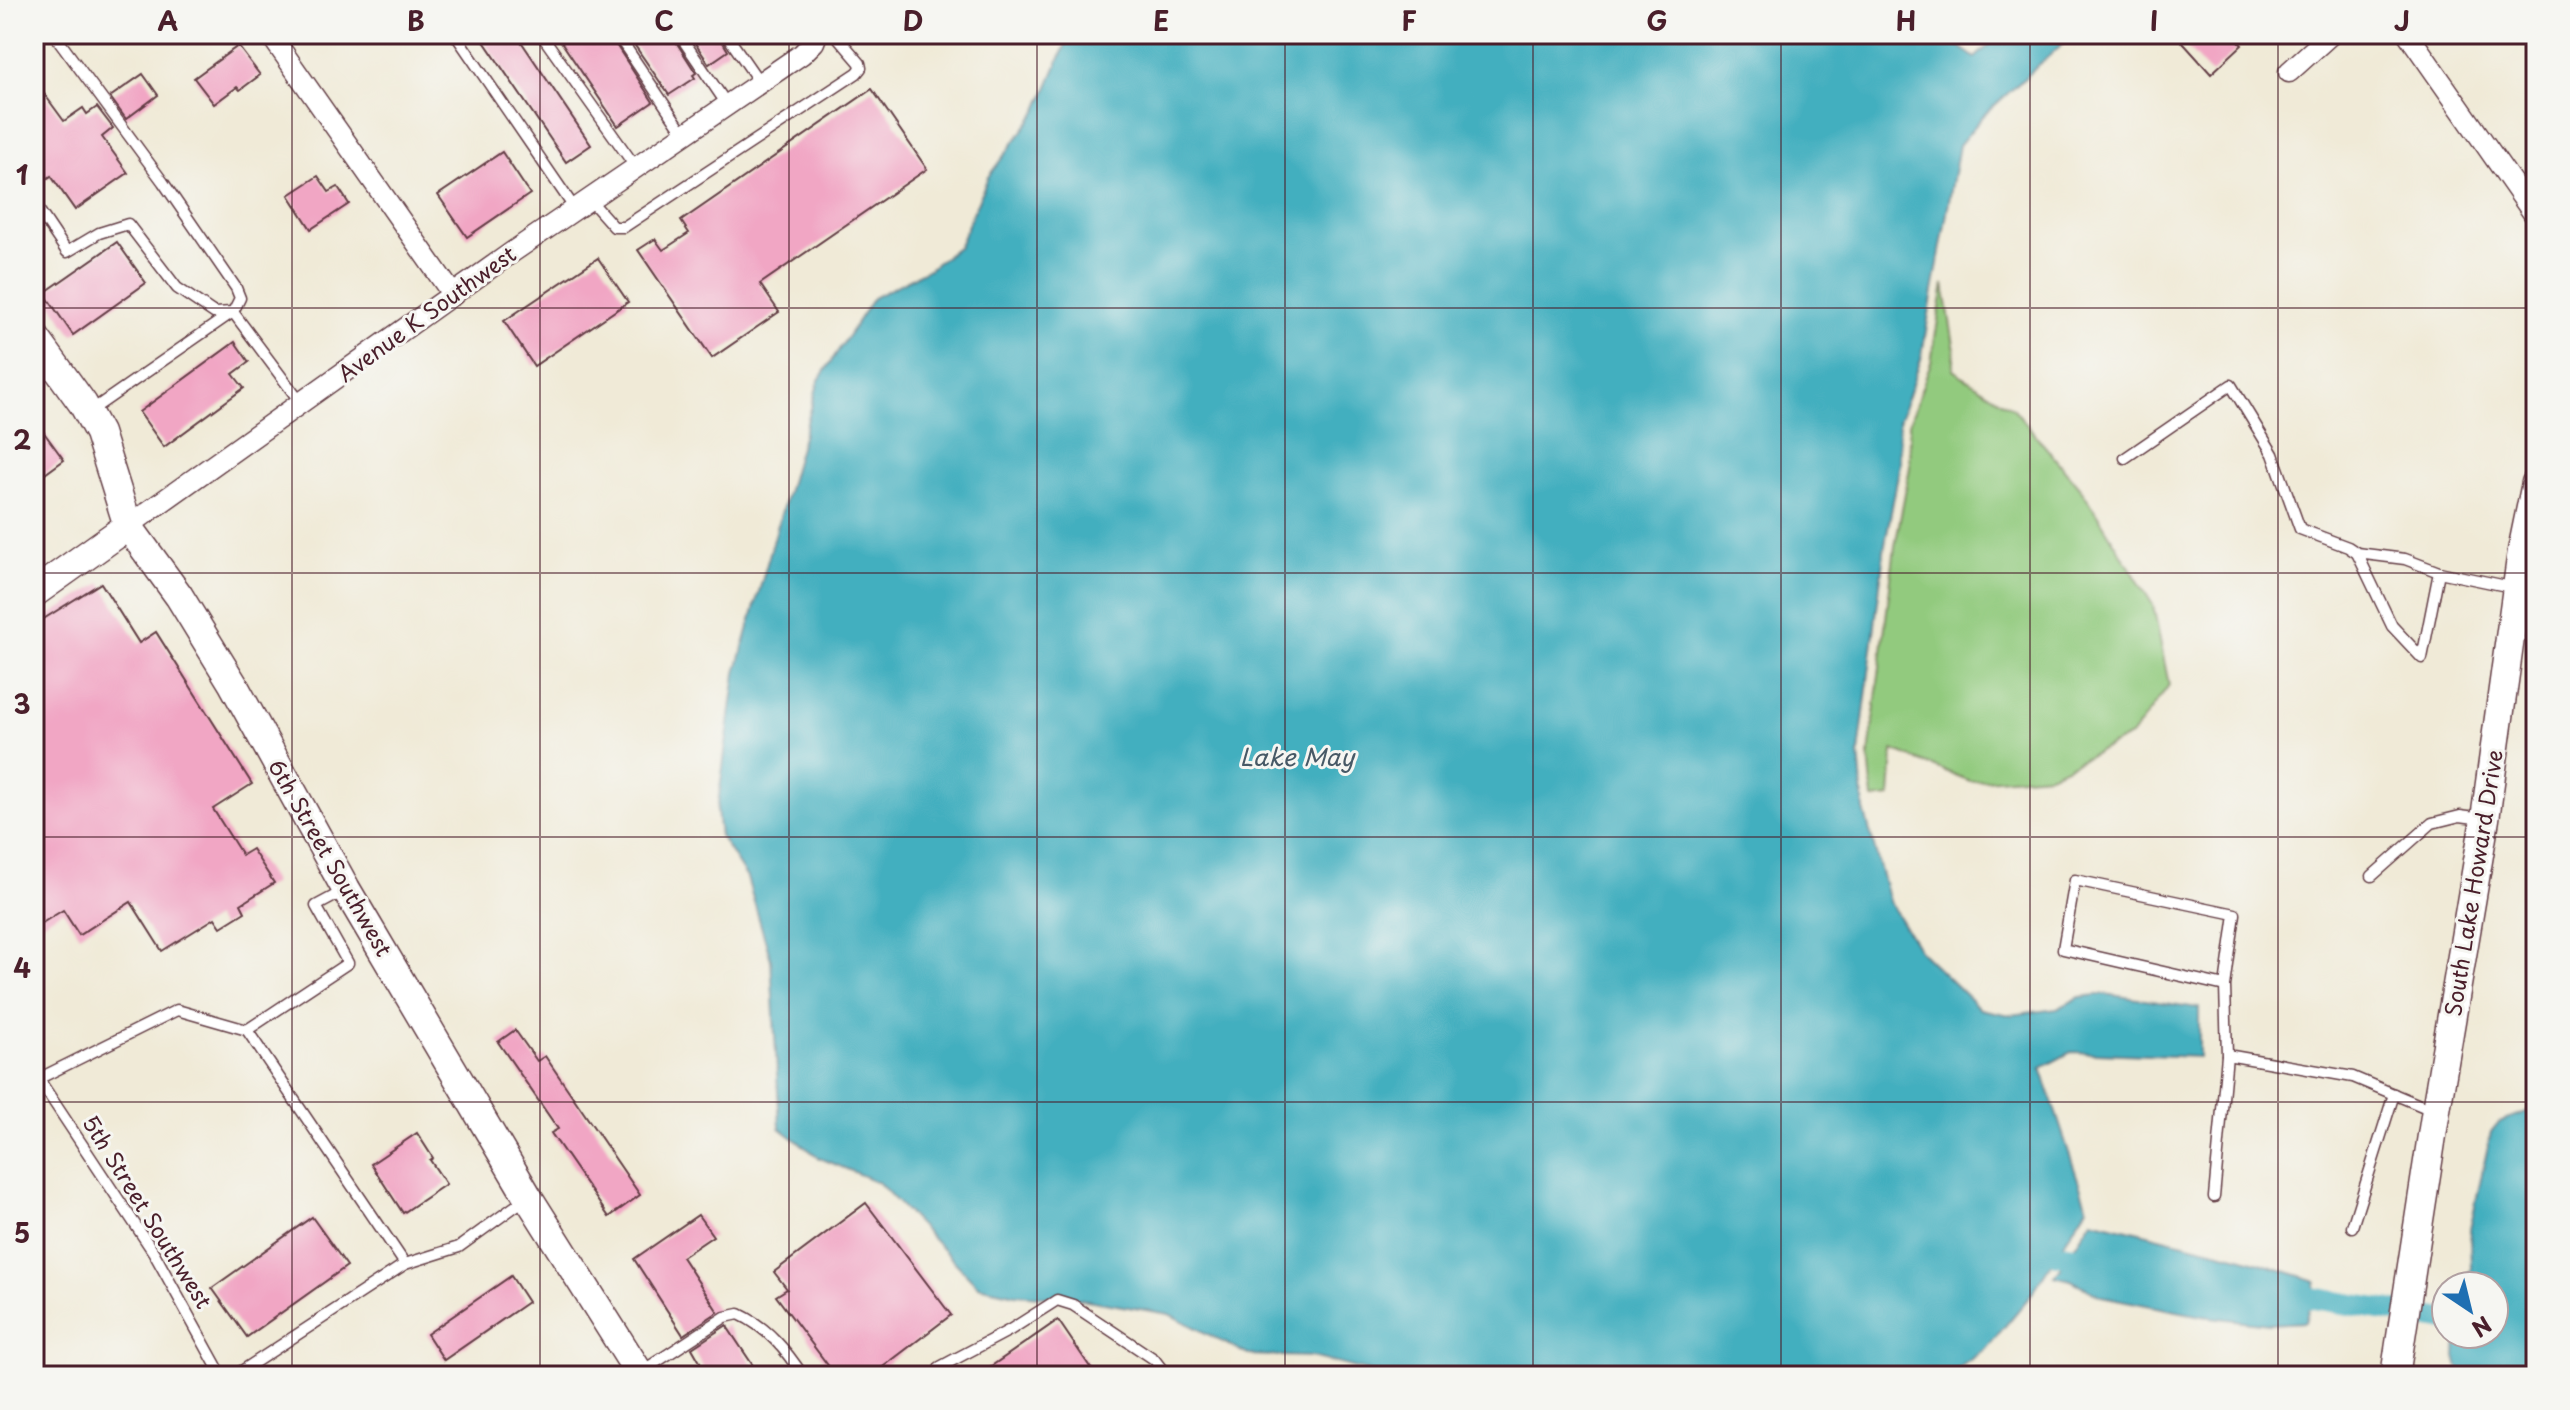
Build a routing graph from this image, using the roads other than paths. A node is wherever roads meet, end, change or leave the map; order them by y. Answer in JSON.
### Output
{"nodes":[{"id":1,"x":54,"y":34,"type":"edge"},
{"id":2,"x":455,"y":34,"type":"edge"},
{"id":3,"x":541,"y":34,"type":"edge"},
{"id":4,"x":617,"y":34,"type":"edge"},
{"id":5,"x":679,"y":34,"type":"edge"},
{"id":6,"x":726,"y":34,"type":"edge"},
{"id":7,"x":817,"y":34,"type":"edge"},
{"id":8,"x":835,"y":34,"type":"edge"},
{"id":9,"x":2331,"y":34,"type":"edge"},
{"id":10,"x":2408,"y":34,"type":"edge"},
{"id":11,"x":273,"y":35,"type":"edge"},
{"id":12,"x":2289,"y":72,"type":"dead end"},
{"id":13,"x":760,"y":83,"type":"junction"},
{"id":14,"x":728,"y":106,"type":"junction"},
{"id":15,"x":685,"y":135,"type":"junction"},
{"id":16,"x":637,"y":169,"type":"junction"},
{"id":17,"x":34,"y":203,"type":"edge"},
{"id":18,"x":582,"y":205,"type":"junction"},
{"id":19,"x":2536,"y":217,"type":"edge"},
{"id":20,"x":453,"y":295,"type":"junction"},
{"id":21,"x":233,"y":312,"type":"junction"},
{"id":22,"x":34,"y":336,"type":"edge"},
{"id":23,"x":301,"y":403,"type":"junction"},
{"id":24,"x":88,"y":413,"type":"junction"},
{"id":25,"x":2125,"y":458,"type":"dead end"},
{"id":26,"x":2536,"y":483,"type":"edge"},
{"id":27,"x":128,"y":526,"type":"junction"},
{"id":28,"x":2357,"y":553,"type":"junction"},
{"id":29,"x":2439,"y":572,"type":"junction"},
{"id":30,"x":2517,"y":588,"type":"junction"},
{"id":31,"x":34,"y":593,"type":"edge"},
{"id":32,"x":2485,"y":819,"type":"junction"},
{"id":33,"x":2372,"y":876,"type":"dead end"},
{"id":34,"x":346,"y":889,"type":"junction"},
{"id":35,"x":2225,"y":986,"type":"junction"},
{"id":36,"x":247,"y":1030,"type":"junction"},
{"id":37,"x":2227,"y":1055,"type":"junction"},
{"id":38,"x":36,"y":1075,"type":"edge"},
{"id":39,"x":2394,"y":1094,"type":"junction"},
{"id":40,"x":2435,"y":1111,"type":"junction"},
{"id":41,"x":528,"y":1197,"type":"junction"},
{"id":42,"x":2214,"y":1197,"type":"dead end"},
{"id":43,"x":2352,"y":1227,"type":"dead end"},
{"id":44,"x":405,"y":1264,"type":"junction"},
{"id":45,"x":2397,"y":1365,"type":"edge"},
{"id":46,"x":640,"y":1375,"type":"edge"},
{"id":47,"x":222,"y":1376,"type":"edge"},
{"id":48,"x":234,"y":1376,"type":"edge"},
{"id":49,"x":803,"y":1376,"type":"edge"},
{"id":50,"x":936,"y":1376,"type":"edge"},
{"id":51,"x":1167,"y":1376,"type":"edge"}],
"edges":[{"from":1,"to":21,"type":"lane"},
{"from":2,"to":18,"type":"lane"},
{"from":3,"to":16,"type":"lane"},
{"from":4,"to":15,"type":"lane"},
{"from":5,"to":14,"type":"lane"},
{"from":6,"to":13,"type":"lane"},
{"from":7,"to":13,"type":"street","name":"Avenue K Southwest"},
{"from":8,"to":18,"type":"lane"},
{"from":9,"to":12,"type":"street"},
{"from":10,"to":19,"type":"street"},
{"from":11,"to":20,"type":"street"},
{"from":13,"to":14,"type":"street","name":"Avenue K Southwest"},
{"from":14,"to":15,"type":"street","name":"Avenue K Southwest"},
{"from":15,"to":16,"type":"street","name":"Avenue K Southwest"},
{"from":16,"to":18,"type":"street","name":"Avenue K Southwest"},
{"from":17,"to":21,"type":"lane"},
{"from":18,"to":20,"type":"street","name":"Avenue K Southwest"},
{"from":20,"to":23,"type":"street","name":"Avenue K Southwest"},
{"from":21,"to":23,"type":"lane"},
{"from":21,"to":24,"type":"lane"},
{"from":22,"to":24,"type":"street","name":"6th Street Southwest"},
{"from":23,"to":27,"type":"street","name":"Avenue K Southwest"},
{"from":24,"to":27,"type":"street","name":"6th Street Southwest"},
{"from":25,"to":28,"type":"lane"},
{"from":26,"to":30,"type":"street","name":"South Lake Howard Drive"},
{"from":27,"to":31,"type":"street","name":"Avenue K Southwest"},
{"from":27,"to":34,"type":"street","name":"6th Street Southwest"},
{"from":28,"to":29,"type":"lane"},
{"from":28,"to":29,"type":"lane"},
{"from":29,"to":30,"type":"lane"},
{"from":30,"to":32,"type":"street","name":"South Lake Howard Drive"},
{"from":32,"to":33,"type":"lane"},
{"from":32,"to":40,"type":"street","name":"South Lake Howard Drive"},
{"from":34,"to":36,"type":"lane"},
{"from":34,"to":41,"type":"street","name":"6th Street Southwest"},
{"from":35,"to":35,"type":"lane"},
{"from":35,"to":37,"type":"lane"},
{"from":36,"to":38,"type":"lane"},
{"from":36,"to":44,"type":"lane"},
{"from":37,"to":39,"type":"lane"},
{"from":37,"to":42,"type":"lane"},
{"from":38,"to":47,"type":"lane","name":"5th Street Southwest"},
{"from":39,"to":40,"type":"lane"},
{"from":39,"to":43,"type":"lane"},
{"from":40,"to":45,"type":"street","name":"South Lake Howard Drive"},
{"from":41,"to":44,"type":"lane"},
{"from":41,"to":46,"type":"street","name":"6th Street Southwest"},
{"from":44,"to":48,"type":"lane"},
{"from":46,"to":49,"type":"lane"},
{"from":50,"to":51,"type":"lane"}]}
